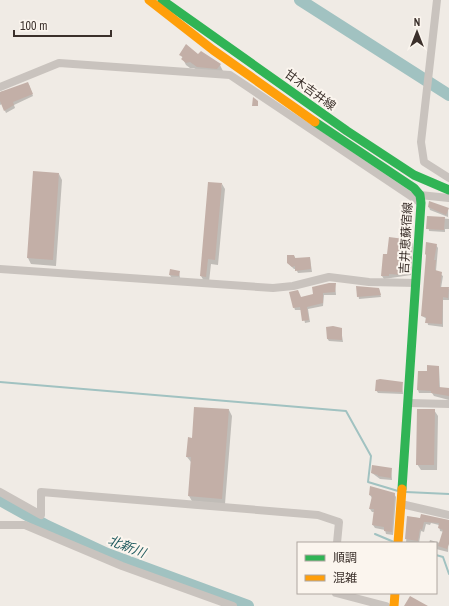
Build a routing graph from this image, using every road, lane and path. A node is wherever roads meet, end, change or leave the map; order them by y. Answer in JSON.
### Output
{"nodes":[{"id":1,"x":149,"y":0,"type":"edge"},
{"id":2,"x":162,"y":0,"type":"edge"},
{"id":3,"x":437,"y":0,"type":"edge"},
{"id":4,"x":0,"y":87,"type":"edge"},
{"id":5,"x":449,"y":178,"type":"edge"},
{"id":6,"x":449,"y":190,"type":"edge"},
{"id":7,"x":449,"y":198,"type":"edge"},
{"id":8,"x":421,"y":199,"type":"junction"},
{"id":9,"x":0,"y":269,"type":"edge"},
{"id":10,"x":416,"y":283,"type":"junction"},
{"id":11,"x":409,"y":403,"type":"junction"},
{"id":12,"x":449,"y":404,"type":"edge"},
{"id":13,"x":0,"y":492,"type":"edge"},
{"id":14,"x":401,"y":496,"type":"junction"},
{"id":15,"x":449,"y":515,"type":"edge"},
{"id":16,"x":0,"y":525,"type":"edge"},
{"id":17,"x":337,"y":542,"type":"edge"},
{"id":18,"x":398,"y":542,"type":"edge"},
{"id":19,"x":340,"y":594,"type":"edge"},
{"id":20,"x":395,"y":594,"type":"edge"},
{"id":21,"x":233,"y":606,"type":"edge"},
{"id":22,"x":386,"y":606,"type":"edge"},
{"id":23,"x":394,"y":606,"type":"edge"}],
"edges":[{"from":1,"to":8,"type":"main road","name":"吉井恵蘇宿線"},
{"from":2,"to":6,"type":"main road","name":"甘木吉井線"},
{"from":3,"to":5,"type":"street"},
{"from":4,"to":8,"type":"street"},
{"from":7,"to":8,"type":"street"},
{"from":8,"to":10,"type":"main road","name":"吉井恵蘇宿線"},
{"from":9,"to":10,"type":"street"},
{"from":10,"to":11,"type":"main road","name":"吉井恵蘇宿線"},
{"from":11,"to":12,"type":"street"},
{"from":11,"to":14,"type":"main road","name":"吉井恵蘇宿線"},
{"from":13,"to":17,"type":"street"},
{"from":14,"to":15,"type":"street"},
{"from":14,"to":18,"type":"main road","name":"吉井恵蘇宿線"},
{"from":16,"to":21,"type":"street"},
{"from":19,"to":22,"type":"street"},
{"from":20,"to":23,"type":"main road"}]}
